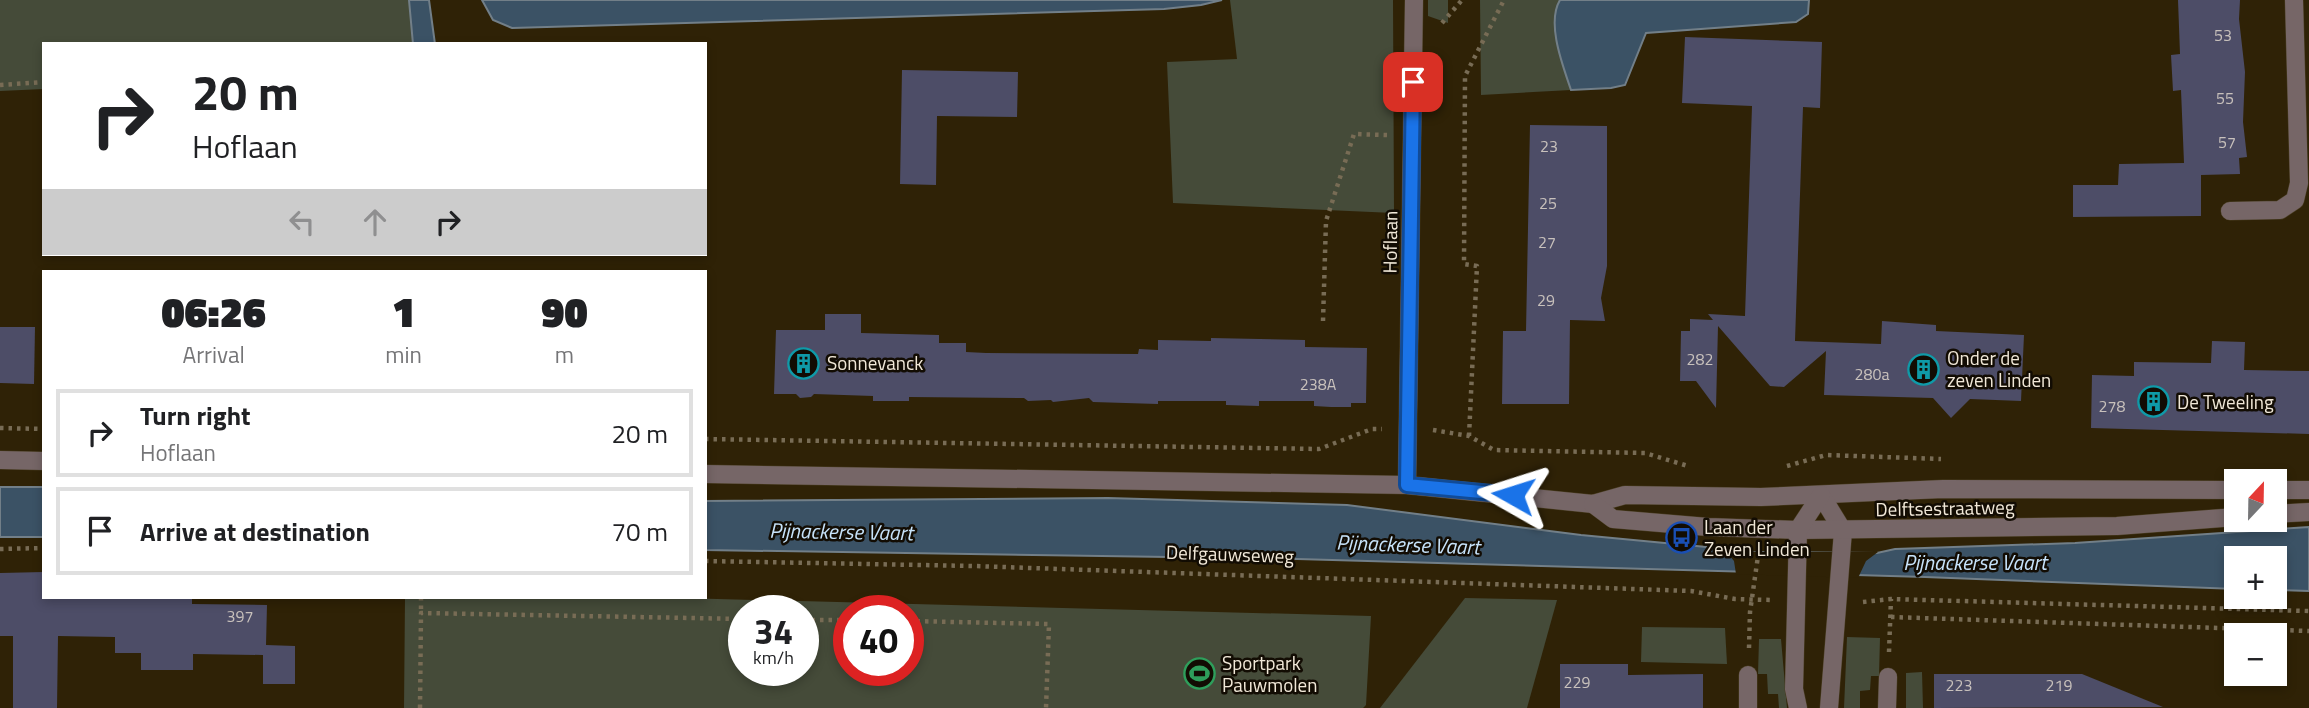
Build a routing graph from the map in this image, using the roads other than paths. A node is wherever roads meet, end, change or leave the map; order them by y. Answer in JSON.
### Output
{"nodes":[{"id":1,"x":1414,"y":0,"type":"edge"},
{"id":2,"x":2294,"y":0,"type":"edge"},
{"id":3,"x":2302,"y":67,"type":"edge"},
{"id":4,"x":2230,"y":211,"type":"dead end"},
{"id":5,"x":0,"y":460,"type":"edge"},
{"id":6,"x":42,"y":461,"type":"edge"},
{"id":7,"x":707,"y":474,"type":"edge"},
{"id":8,"x":1407,"y":485,"type":"junction"},
{"id":9,"x":2309,"y":489,"type":"edge"},
{"id":10,"x":2224,"y":490,"type":"edge"},
{"id":11,"x":2287,"y":490,"type":"edge"},
{"id":12,"x":1821,"y":495,"type":"junction"},
{"id":13,"x":1593,"y":504,"type":"junction"},
{"id":14,"x":2309,"y":512,"type":"edge"},
{"id":15,"x":2287,"y":513,"type":"edge"},
{"id":16,"x":2224,"y":518,"type":"edge"},
{"id":17,"x":1798,"y":530,"type":"junction"},
{"id":18,"x":1843,"y":531,"type":"junction"},
{"id":19,"x":1748,"y":675,"type":"road end"},
{"id":20,"x":1888,"y":677,"type":"road end"},
{"id":21,"x":1748,"y":708,"type":"edge"},
{"id":22,"x":1798,"y":708,"type":"edge"},
{"id":23,"x":1829,"y":708,"type":"edge"},
{"id":24,"x":1887,"y":708,"type":"edge"}],
"edges":[{"from":1,"to":8,"type":"street","name":"Hoflaan"},
{"from":2,"to":3,"type":"street"},
{"from":3,"to":4,"type":"street"},
{"from":5,"to":6,"type":"street"},
{"from":7,"to":8,"type":"street"},
{"from":8,"to":13,"type":"street"},
{"from":9,"to":11,"type":"street"},
{"from":10,"to":12,"type":"street","name":"Delftsestraatweg"},
{"from":12,"to":13,"type":"street","name":"Delftsestraatweg"},
{"from":12,"to":17,"type":"street"},
{"from":12,"to":18,"type":"street"},
{"from":13,"to":17,"type":"street","name":"Delftsestraatweg"},
{"from":14,"to":15,"type":"street"},
{"from":16,"to":18,"type":"street","name":"Delftsestraatweg"},
{"from":17,"to":18,"type":"street","name":"Delftsestraatweg"},
{"from":17,"to":22,"type":"street"},
{"from":18,"to":23,"type":"street"},
{"from":19,"to":21,"type":"street"},
{"from":20,"to":24,"type":"street"}]}
